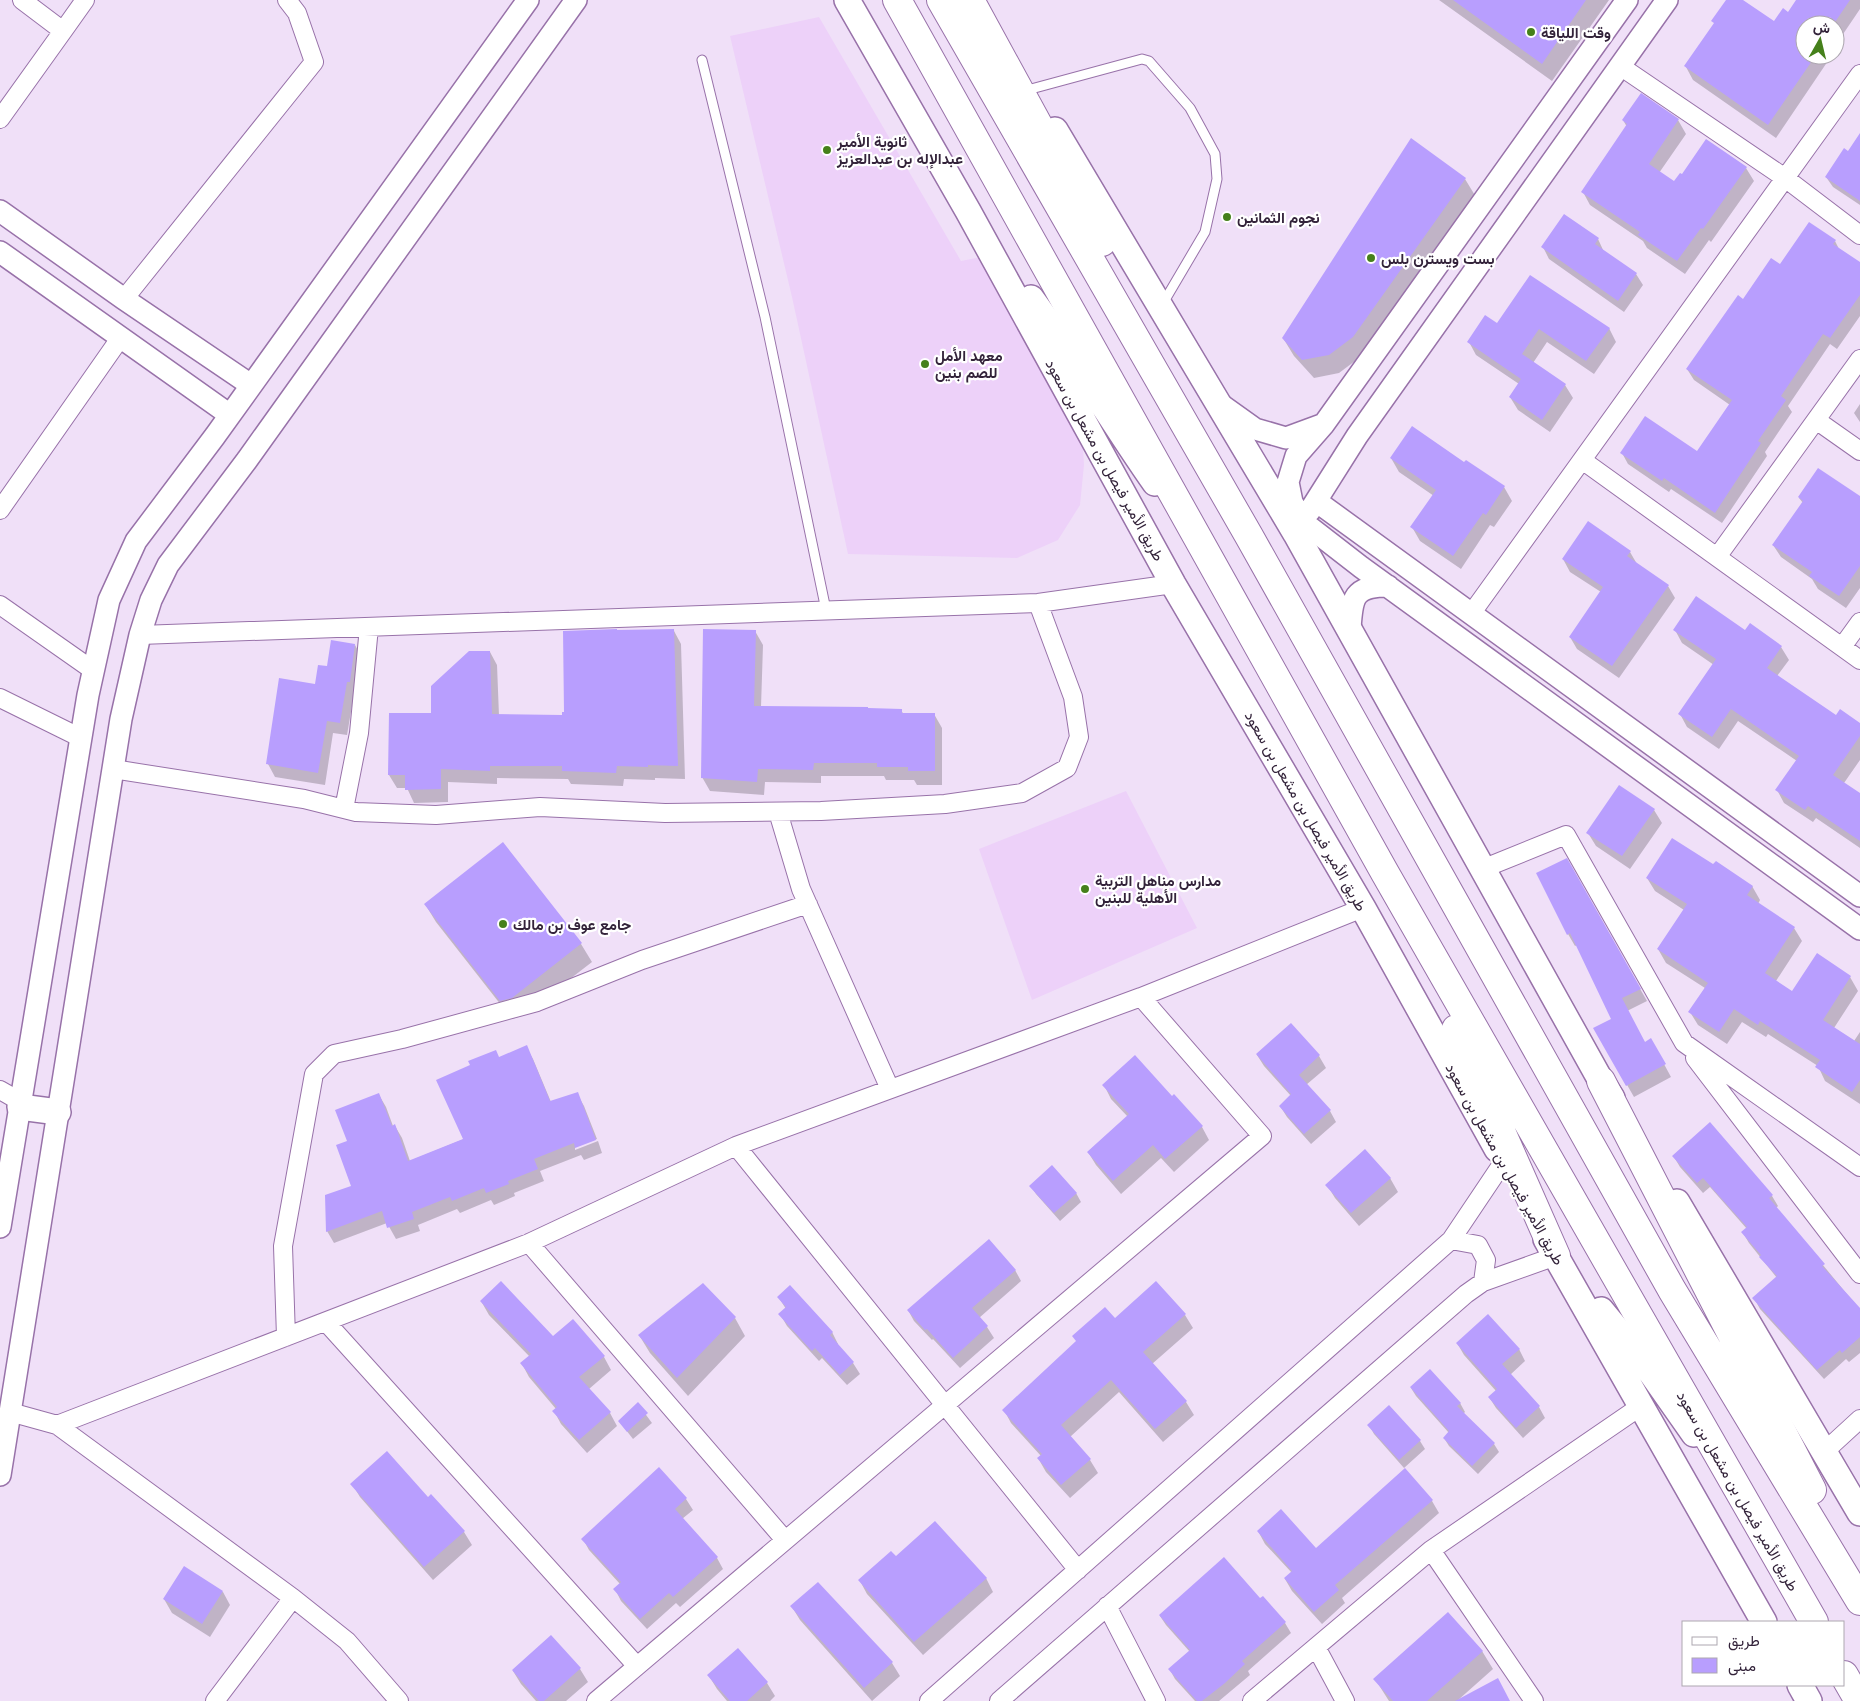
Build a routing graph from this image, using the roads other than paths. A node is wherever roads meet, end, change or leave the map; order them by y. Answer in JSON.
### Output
{"nodes":[{"id":1,"x":22,"y":0,"type":"edge"},
{"id":2,"x":85,"y":0,"type":"edge"},
{"id":3,"x":287,"y":0,"type":"edge"},
{"id":4,"x":528,"y":0,"type":"edge"},
{"id":5,"x":576,"y":0,"type":"edge"},
{"id":6,"x":847,"y":0,"type":"edge"},
{"id":7,"x":897,"y":0,"type":"edge"},
{"id":8,"x":941,"y":0,"type":"edge"},
{"id":9,"x":970,"y":0,"type":"edge"},
{"id":10,"x":977,"y":0,"type":"edge"},
{"id":11,"x":1627,"y":0,"type":"edge"},
{"id":12,"x":1667,"y":0,"type":"edge"},
{"id":13,"x":63,"y":31,"type":"junction"},
{"id":14,"x":702,"y":60,"type":"dead end"},
{"id":15,"x":1620,"y":66,"type":"junction"},
{"id":16,"x":1860,"y":74,"type":"edge"},
{"id":17,"x":1031,"y":89,"type":"junction"},
{"id":18,"x":0,"y":120,"type":"edge"},
{"id":19,"x":1785,"y":178,"type":"junction"},
{"id":20,"x":0,"y":211,"type":"edge"},
{"id":21,"x":968,"y":211,"type":"junction"},
{"id":22,"x":1860,"y":236,"type":"edge"},
{"id":23,"x":0,"y":252,"type":"edge"},
{"id":24,"x":124,"y":299,"type":"junction"},
{"id":25,"x":1161,"y":307,"type":"junction"},
{"id":26,"x":121,"y":337,"type":"junction"},
{"id":27,"x":1860,"y":359,"type":"edge"},
{"id":28,"x":251,"y":386,"type":"junction"},
{"id":29,"x":1218,"y":402,"type":"junction"},
{"id":30,"x":230,"y":415,"type":"junction"},
{"id":31,"x":1816,"y":420,"type":"junction"},
{"id":32,"x":1324,"y":424,"type":"junction"},
{"id":33,"x":1860,"y":450,"type":"edge"},
{"id":34,"x":1582,"y":460,"type":"junction"},
{"id":35,"x":1316,"y":502,"type":"junction"},
{"id":36,"x":0,"y":510,"type":"edge"},
{"id":37,"x":1300,"y":528,"type":"junction"},
{"id":38,"x":1249,"y":536,"type":"junction"},
{"id":39,"x":1717,"y":557,"type":"junction"},
{"id":40,"x":1213,"y":565,"type":"junction"},
{"id":41,"x":1173,"y":584,"type":"junction"},
{"id":42,"x":1388,"y":586,"type":"junction"},
{"id":43,"x":1038,"y":603,"type":"junction"},
{"id":44,"x":0,"y":605,"type":"edge"},
{"id":45,"x":826,"y":610,"type":"junction"},
{"id":46,"x":1471,"y":614,"type":"junction"},
{"id":47,"x":1860,"y":622,"type":"edge"},
{"id":48,"x":369,"y":627,"type":"junction"},
{"id":49,"x":1350,"y":629,"type":"junction"},
{"id":50,"x":140,"y":635,"type":"junction"},
{"id":51,"x":1842,"y":647,"type":"junction"},
{"id":52,"x":1860,"y":660,"type":"edge"},
{"id":53,"x":94,"y":670,"type":"junction"},
{"id":54,"x":0,"y":698,"type":"edge"},
{"id":55,"x":81,"y":738,"type":"junction"},
{"id":56,"x":113,"y":769,"type":"junction"},
{"id":57,"x":344,"y":809,"type":"junction"},
{"id":58,"x":778,"y":812,"type":"junction"},
{"id":59,"x":1482,"y":869,"type":"junction"},
{"id":60,"x":1385,"y":873,"type":"junction"},
{"id":61,"x":1860,"y":896,"type":"edge"},
{"id":62,"x":808,"y":904,"type":"junction"},
{"id":63,"x":1362,"y":908,"type":"junction"},
{"id":64,"x":1860,"y":929,"type":"edge"},
{"id":65,"x":1141,"y":997,"type":"junction"},
{"id":66,"x":1684,"y":1044,"type":"junction"},
{"id":67,"x":1601,"y":1081,"type":"junction"},
{"id":68,"x":890,"y":1089,"type":"junction"},
{"id":69,"x":0,"y":1090,"type":"edge"},
{"id":70,"x":20,"y":1105,"type":"junction"},
{"id":71,"x":58,"y":1112,"type":"junction"},
{"id":72,"x":736,"y":1146,"type":"junction"},
{"id":73,"x":1502,"y":1164,"type":"junction"},
{"id":74,"x":1860,"y":1167,"type":"edge"},
{"id":75,"x":0,"y":1227,"type":"edge"},
{"id":76,"x":1451,"y":1240,"type":"junction"},
{"id":77,"x":529,"y":1243,"type":"junction"},
{"id":78,"x":1556,"y":1256,"type":"junction"},
{"id":79,"x":1860,"y":1274,"type":"edge"},
{"id":80,"x":1483,"y":1282,"type":"junction"},
{"id":81,"x":326,"y":1322,"type":"junction"},
{"id":82,"x":286,"y":1337,"type":"junction"},
{"id":83,"x":945,"y":1405,"type":"junction"},
{"id":84,"x":1642,"y":1406,"type":"junction"},
{"id":85,"x":10,"y":1412,"type":"junction"},
{"id":86,"x":1860,"y":1419,"type":"edge"},
{"id":87,"x":57,"y":1425,"type":"junction"},
{"id":88,"x":1824,"y":1452,"type":"junction"},
{"id":89,"x":0,"y":1475,"type":"edge"},
{"id":90,"x":1860,"y":1512,"type":"edge"},
{"id":91,"x":785,"y":1540,"type":"junction"},
{"id":92,"x":1431,"y":1550,"type":"junction"},
{"id":93,"x":1782,"y":1568,"type":"junction"},
{"id":94,"x":1078,"y":1570,"type":"junction"},
{"id":95,"x":1860,"y":1596,"type":"edge"},
{"id":96,"x":293,"y":1598,"type":"junction"},
{"id":97,"x":1860,"y":1601,"type":"edge"},
{"id":98,"x":1107,"y":1606,"type":"junction"},
{"id":99,"x":1763,"y":1621,"type":"edge"},
{"id":100,"x":1813,"y":1621,"type":"edge"},
{"id":101,"x":1316,"y":1647,"type":"junction"},
{"id":102,"x":636,"y":1665,"type":"junction"},
{"id":103,"x":1845,"y":1677,"type":"edge"},
{"id":104,"x":1801,"y":1686,"type":"edge"},
{"id":105,"x":216,"y":1701,"type":"edge"},
{"id":106,"x":399,"y":1701,"type":"edge"},
{"id":107,"x":596,"y":1701,"type":"edge"},
{"id":108,"x":929,"y":1701,"type":"edge"},
{"id":109,"x":999,"y":1701,"type":"edge"},
{"id":110,"x":1156,"y":1701,"type":"edge"},
{"id":111,"x":1252,"y":1701,"type":"edge"},
{"id":112,"x":1345,"y":1701,"type":"edge"},
{"id":113,"x":1534,"y":1701,"type":"edge"},
{"id":114,"x":1809,"y":1701,"type":"edge"},
{"id":115,"x":1859,"y":1701,"type":"edge"}],
"edges":[{"from":1,"to":13,"type":"street"},
{"from":2,"to":13,"type":"street"},
{"from":3,"to":24,"type":"street"},
{"from":4,"to":28,"type":"street"},
{"from":5,"to":50,"type":"street"},
{"from":6,"to":21,"type":"main road","name":"طريق الأمير فيصل بن مشعل بن سعود"},
{"from":7,"to":40,"type":"main road","name":"طريق الأمير فيصل بن مشعل بن سعود"},
{"from":8,"to":38,"type":"main road"},
{"from":9,"to":38,"type":"main road"},
{"from":10,"to":17,"type":"main road"},
{"from":11,"to":32,"type":"street"},
{"from":12,"to":15,"type":"street"},
{"from":13,"to":18,"type":"street"},
{"from":14,"to":45,"type":"lane"},
{"from":15,"to":19,"type":"street"},
{"from":15,"to":35,"type":"street"},
{"from":16,"to":19,"type":"street"},
{"from":17,"to":25,"type":"main road"},
{"from":17,"to":25,"type":"lane"},
{"from":19,"to":22,"type":"street"},
{"from":19,"to":34,"type":"street"},
{"from":20,"to":24,"type":"street"},
{"from":21,"to":40,"type":"main road"},
{"from":21,"to":41,"type":"main road","name":"طريق الأمير فيصل بن مشعل بن سعود"},
{"from":23,"to":26,"type":"street"},
{"from":24,"to":28,"type":"street"},
{"from":25,"to":29,"type":"main road"},
{"from":26,"to":30,"type":"street"},
{"from":26,"to":36,"type":"street"},
{"from":27,"to":31,"type":"street"},
{"from":28,"to":30,"type":"street"},
{"from":29,"to":32,"type":"street"},
{"from":29,"to":37,"type":"main road"},
{"from":30,"to":53,"type":"street"},
{"from":31,"to":33,"type":"street"},
{"from":31,"to":39,"type":"street"},
{"from":32,"to":37,"type":"street"},
{"from":34,"to":39,"type":"street"},
{"from":34,"to":46,"type":"street"},
{"from":35,"to":37,"type":"street"},
{"from":35,"to":46,"type":"street"},
{"from":37,"to":42,"type":"street"},
{"from":37,"to":49,"type":"main road"},
{"from":38,"to":97,"type":"main road"},
{"from":39,"to":51,"type":"street"},
{"from":40,"to":60,"type":"main road","name":"طريق الأمير فيصل بن مشعل بن سعود"},
{"from":41,"to":43,"type":"street"},
{"from":41,"to":63,"type":"main road","name":"طريق الأمير فيصل بن مشعل بن سعود"},
{"from":42,"to":49,"type":"street"},
{"from":42,"to":64,"type":"street"},
{"from":43,"to":45,"type":"street"},
{"from":43,"to":58,"type":"street"},
{"from":44,"to":53,"type":"street"},
{"from":45,"to":48,"type":"street"},
{"from":46,"to":61,"type":"street"},
{"from":47,"to":51,"type":"street"},
{"from":48,"to":50,"type":"street"},
{"from":48,"to":57,"type":"street"},
{"from":49,"to":59,"type":"main road"},
{"from":50,"to":56,"type":"street"},
{"from":51,"to":52,"type":"street"},
{"from":53,"to":55,"type":"street"},
{"from":54,"to":55,"type":"street"},
{"from":55,"to":70,"type":"street"},
{"from":56,"to":57,"type":"street"},
{"from":56,"to":71,"type":"street"},
{"from":57,"to":58,"type":"street"},
{"from":58,"to":62,"type":"street"},
{"from":59,"to":66,"type":"street"},
{"from":59,"to":67,"type":"main road"},
{"from":60,"to":78,"type":"main road"},
{"from":60,"to":93,"type":"main road","name":"طريق الأمير فيصل بن مشعل بن سعود"},
{"from":62,"to":68,"type":"street"},
{"from":62,"to":82,"type":"street"},
{"from":63,"to":65,"type":"street"},
{"from":63,"to":73,"type":"main road","name":"طريق الأمير فيصل بن مشعل بن سعود"},
{"from":65,"to":68,"type":"street"},
{"from":65,"to":83,"type":"street"},
{"from":66,"to":74,"type":"street"},
{"from":66,"to":79,"type":"street"},
{"from":67,"to":88,"type":"main road"},
{"from":67,"to":95,"type":"main road"},
{"from":68,"to":72,"type":"street"},
{"from":69,"to":70,"type":"street"},
{"from":70,"to":71,"type":"main road"},
{"from":70,"to":75,"type":"street"},
{"from":71,"to":85,"type":"street"},
{"from":72,"to":77,"type":"street"},
{"from":72,"to":83,"type":"street"},
{"from":73,"to":76,"type":"street"},
{"from":73,"to":78,"type":"main road","name":"طريق الأمير فيصل بن مشعل بن سعود"},
{"from":76,"to":80,"type":"street"},
{"from":76,"to":94,"type":"street"},
{"from":77,"to":81,"type":"street"},
{"from":77,"to":91,"type":"street"},
{"from":78,"to":80,"type":"street"},
{"from":78,"to":84,"type":"main road","name":"طريق الأمير فيصل بن مشعل بن سعود"},
{"from":78,"to":93,"type":"main road"},
{"from":80,"to":98,"type":"street"},
{"from":81,"to":82,"type":"street"},
{"from":81,"to":102,"type":"street"},
{"from":82,"to":87,"type":"street"},
{"from":83,"to":91,"type":"street"},
{"from":83,"to":94,"type":"street"},
{"from":84,"to":92,"type":"street"},
{"from":84,"to":99,"type":"main road","name":"طريق الأمير فيصل بن مشعل بن سعود"},
{"from":85,"to":87,"type":"street"},
{"from":85,"to":89,"type":"street"},
{"from":86,"to":88,"type":"street"},
{"from":87,"to":96,"type":"street"},
{"from":88,"to":90,"type":"main road"},
{"from":91,"to":102,"type":"street"},
{"from":92,"to":101,"type":"street"},
{"from":92,"to":113,"type":"street"},
{"from":93,"to":100,"type":"main road","name":"طريق الأمير فيصل بن مشعل بن سعود"},
{"from":94,"to":108,"type":"street"},
{"from":96,"to":105,"type":"street"},
{"from":96,"to":106,"type":"street"},
{"from":98,"to":109,"type":"street"},
{"from":98,"to":110,"type":"street"},
{"from":101,"to":111,"type":"street"},
{"from":101,"to":112,"type":"street"},
{"from":102,"to":107,"type":"street"},
{"from":103,"to":115,"type":"main road"},
{"from":104,"to":114,"type":"main road"}]}
